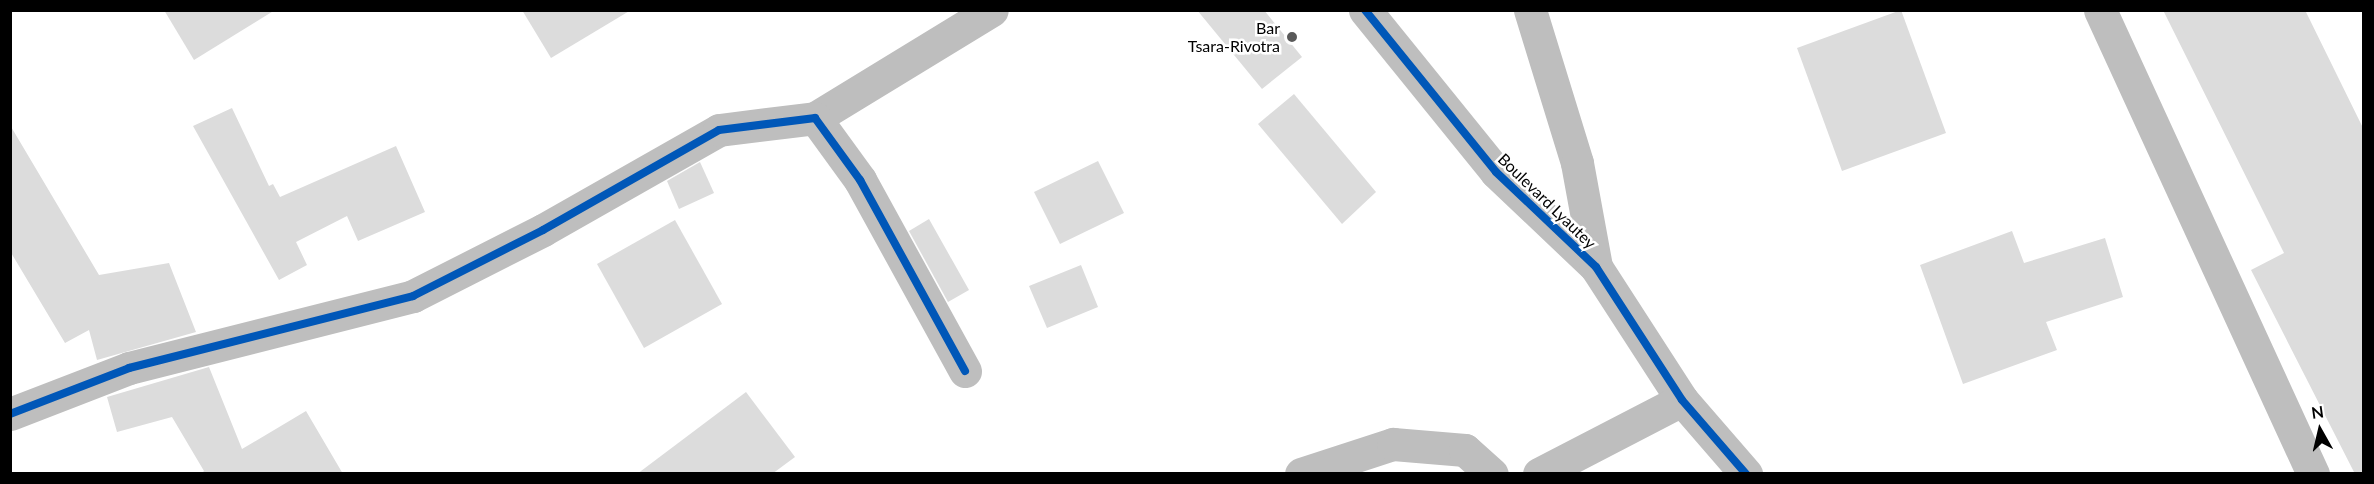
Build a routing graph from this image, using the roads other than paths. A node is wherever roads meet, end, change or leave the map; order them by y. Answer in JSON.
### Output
{"nodes":[{"id":1,"x":992,"y":10,"type":"edge"},
{"id":2,"x":1365,"y":10,"type":"edge"},
{"id":3,"x":1530,"y":10,"type":"edge"},
{"id":4,"x":2100,"y":10,"type":"edge"},
{"id":5,"x":815,"y":118,"type":"junction"},
{"id":6,"x":1596,"y":267,"type":"junction"},
{"id":7,"x":965,"y":371,"type":"dead end"},
{"id":8,"x":1682,"y":400,"type":"junction"},
{"id":9,"x":10,"y":414,"type":"edge"},
{"id":10,"x":1301,"y":474,"type":"edge"},
{"id":11,"x":1492,"y":474,"type":"edge"},
{"id":12,"x":1539,"y":474,"type":"edge"},
{"id":13,"x":1746,"y":474,"type":"edge"},
{"id":14,"x":2313,"y":474,"type":"edge"}],
"edges":[{"from":1,"to":5,"type":"street"},
{"from":2,"to":6,"type":"street","name":"Boulevard Lyautey"},
{"from":3,"to":6,"type":"street","name":"Boulevard Lyautey"},
{"from":4,"to":14,"type":"street"},
{"from":5,"to":7,"type":"street"},
{"from":5,"to":9,"type":"street"},
{"from":6,"to":8,"type":"street","name":"Boulevard Lyautey"},
{"from":8,"to":12,"type":"street"},
{"from":8,"to":13,"type":"street","name":"Boulevard Lyautey"},
{"from":10,"to":11,"type":"street"}]}
